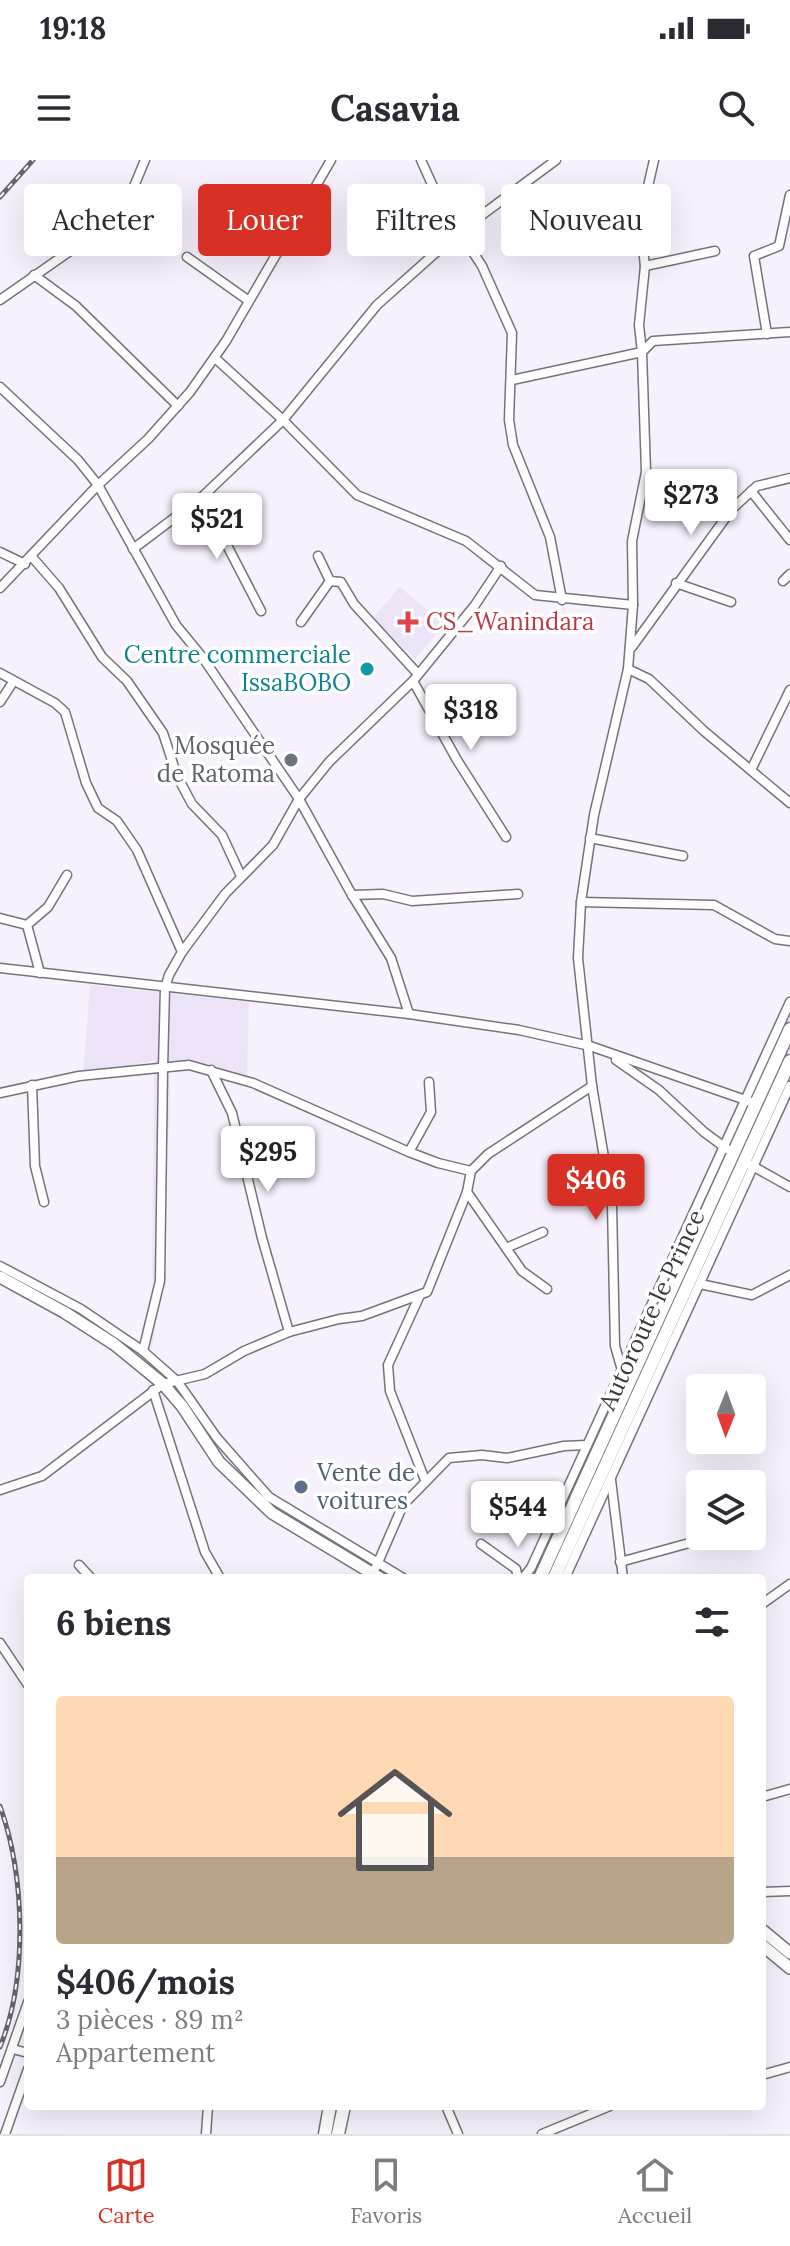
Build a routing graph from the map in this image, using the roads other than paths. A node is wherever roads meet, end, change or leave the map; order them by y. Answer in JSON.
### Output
{"nodes":[{"id":1,"x":145,"y":160,"type":"edge"},
{"id":2,"x":331,"y":160,"type":"edge"},
{"id":3,"x":421,"y":160,"type":"edge"},
{"id":4,"x":556,"y":160,"type":"edge"},
{"id":5,"x":654,"y":160,"type":"edge"},
{"id":6,"x":432,"y":184,"type":"edge"},
{"id":7,"x":790,"y":195,"type":"edge"},
{"id":8,"x":485,"y":213,"type":"edge"},
{"id":9,"x":788,"y":213,"type":"edge"},
{"id":10,"x":715,"y":251,"type":"dead end"},
{"id":11,"x":432,"y":256,"type":"edge"},
{"id":12,"x":475,"y":256,"type":"edge"},
{"id":13,"x":187,"y":257,"type":"dead end"},
{"id":14,"x":645,"y":266,"type":"junction"},
{"id":15,"x":34,"y":275,"type":"junction"},
{"id":16,"x":0,"y":300,"type":"edge"},
{"id":17,"x":249,"y":301,"type":"junction"},
{"id":18,"x":790,"y":332,"type":"edge"},
{"id":19,"x":767,"y":334,"type":"junction"},
{"id":20,"x":642,"y":352,"type":"junction"},
{"id":21,"x":215,"y":358,"type":"junction"},
{"id":22,"x":512,"y":380,"type":"junction"},
{"id":23,"x":0,"y":387,"type":"edge"},
{"id":24,"x":178,"y":406,"type":"junction"},
{"id":25,"x":283,"y":420,"type":"junction"},
{"id":26,"x":790,"y":478,"type":"edge"},
{"id":27,"x":98,"y":485,"type":"junction"},
{"id":28,"x":751,"y":491,"type":"junction"},
{"id":29,"x":202,"y":497,"type":"junction"},
{"id":30,"x":790,"y":540,"type":"edge"},
{"id":31,"x":133,"y":549,"type":"junction"},
{"id":32,"x":0,"y":552,"type":"edge"},
{"id":33,"x":318,"y":556,"type":"dead end"},
{"id":34,"x":28,"y":560,"type":"junction"},
{"id":35,"x":501,"y":566,"type":"junction"},
{"id":36,"x":330,"y":581,"type":"junction"},
{"id":37,"x":676,"y":583,"type":"junction"},
{"id":38,"x":0,"y":588,"type":"edge"},
{"id":39,"x":562,"y":600,"type":"junction"},
{"id":40,"x":731,"y":602,"type":"dead end"},
{"id":41,"x":633,"y":605,"type":"junction"},
{"id":42,"x":261,"y":611,"type":"dead end"},
{"id":43,"x":301,"y":622,"type":"dead end"},
{"id":44,"x":630,"y":649,"type":"junction"},
{"id":45,"x":628,"y":669,"type":"junction"},
{"id":46,"x":0,"y":673,"type":"edge"},
{"id":47,"x":415,"y":677,"type":"junction"},
{"id":48,"x":13,"y":682,"type":"junction"},
{"id":49,"x":790,"y":690,"type":"edge"},
{"id":50,"x":0,"y":702,"type":"edge"},
{"id":51,"x":751,"y":770,"type":"junction"},
{"id":52,"x":299,"y":799,"type":"junction"},
{"id":53,"x":790,"y":803,"type":"edge"},
{"id":54,"x":506,"y":837,"type":"dead end"},
{"id":55,"x":590,"y":838,"type":"junction"},
{"id":56,"x":683,"y":856,"type":"dead end"},
{"id":57,"x":67,"y":875,"type":"dead end"},
{"id":58,"x":241,"y":876,"type":"junction"},
{"id":59,"x":518,"y":894,"type":"dead end"},
{"id":60,"x":352,"y":895,"type":"junction"},
{"id":61,"x":581,"y":902,"type":"junction"},
{"id":62,"x":0,"y":918,"type":"edge"},
{"id":63,"x":27,"y":925,"type":"junction"},
{"id":64,"x":790,"y":941,"type":"edge"},
{"id":65,"x":182,"y":952,"type":"junction"},
{"id":66,"x":0,"y":968,"type":"edge"},
{"id":67,"x":40,"y":973,"type":"junction"},
{"id":68,"x":165,"y":988,"type":"junction"},
{"id":69,"x":790,"y":1002,"type":"edge"},
{"id":70,"x":409,"y":1014,"type":"junction"},
{"id":71,"x":790,"y":1029,"type":"edge"},
{"id":72,"x":590,"y":1046,"type":"junction"},
{"id":73,"x":609,"y":1055,"type":"junction"},
{"id":74,"x":790,"y":1061,"type":"edge"},
{"id":75,"x":163,"y":1068,"type":"junction"},
{"id":76,"x":211,"y":1070,"type":"junction"},
{"id":77,"x":429,"y":1082,"type":"dead end"},
{"id":78,"x":32,"y":1085,"type":"junction"},
{"id":79,"x":592,"y":1086,"type":"junction"},
{"id":80,"x":790,"y":1086,"type":"edge"},
{"id":81,"x":0,"y":1093,"type":"edge"},
{"id":82,"x":750,"y":1101,"type":"junction"},
{"id":83,"x":775,"y":1107,"type":"junction"},
{"id":84,"x":790,"y":1111,"type":"edge"},
{"id":85,"x":409,"y":1152,"type":"junction"},
{"id":86,"x":739,"y":1157,"type":"junction"},
{"id":87,"x":471,"y":1171,"type":"junction"},
{"id":88,"x":790,"y":1187,"type":"edge"},
{"id":89,"x":467,"y":1192,"type":"junction"},
{"id":90,"x":44,"y":1202,"type":"dead end"},
{"id":91,"x":543,"y":1232,"type":"dead end"},
{"id":92,"x":506,"y":1248,"type":"junction"},
{"id":93,"x":0,"y":1266,"type":"edge"},
{"id":94,"x":790,"y":1275,"type":"edge"},
{"id":95,"x":0,"y":1277,"type":"edge"},
{"id":96,"x":700,"y":1284,"type":"junction"},
{"id":97,"x":547,"y":1289,"type":"dead end"},
{"id":98,"x":420,"y":1295,"type":"junction"},
{"id":99,"x":289,"y":1332,"type":"junction"},
{"id":100,"x":143,"y":1351,"type":"junction"},
{"id":101,"x":627,"y":1371,"type":"junction"},
{"id":102,"x":177,"y":1381,"type":"junction"},
{"id":103,"x":158,"y":1387,"type":"junction"},
{"id":104,"x":587,"y":1445,"type":"junction"},
{"id":105,"x":611,"y":1479,"type":"junction"},
{"id":106,"x":425,"y":1480,"type":"junction"},
{"id":107,"x":0,"y":1490,"type":"edge"},
{"id":108,"x":570,"y":1497,"type":"junction"},
{"id":109,"x":481,"y":1544,"type":"dead end"},
{"id":110,"x":686,"y":1544,"type":"edge"},
{"id":111,"x":620,"y":1562,"type":"junction"},
{"id":112,"x":79,"y":1565,"type":"dead end"},
{"id":113,"x":375,"y":1573,"type":"edge"},
{"id":114,"x":87,"y":1574,"type":"edge"},
{"id":115,"x":218,"y":1574,"type":"edge"},
{"id":116,"x":519,"y":1574,"type":"edge"},
{"id":117,"x":525,"y":1574,"type":"edge"},
{"id":118,"x":541,"y":1574,"type":"edge"},
{"id":119,"x":556,"y":1574,"type":"edge"},
{"id":120,"x":567,"y":1574,"type":"edge"},
{"id":121,"x":622,"y":1574,"type":"edge"},
{"id":122,"x":790,"y":1584,"type":"edge"},
{"id":123,"x":766,"y":1601,"type":"edge"},
{"id":124,"x":0,"y":1643,"type":"edge"},
{"id":125,"x":24,"y":1679,"type":"edge"},
{"id":126,"x":790,"y":1789,"type":"edge"},
{"id":127,"x":766,"y":1796,"type":"edge"},
{"id":128,"x":790,"y":1891,"type":"edge"},
{"id":129,"x":766,"y":1892,"type":"edge"},
{"id":130,"x":766,"y":1933,"type":"edge"},
{"id":131,"x":766,"y":1948,"type":"edge"},
{"id":132,"x":790,"y":1953,"type":"edge"},
{"id":133,"x":790,"y":1968,"type":"edge"},
{"id":134,"x":24,"y":2015,"type":"edge"},
{"id":135,"x":13,"y":2049,"type":"junction"},
{"id":136,"x":24,"y":2052,"type":"edge"},
{"id":137,"x":790,"y":2067,"type":"edge"},
{"id":138,"x":766,"y":2074,"type":"edge"},
{"id":139,"x":24,"y":2080,"type":"edge"},
{"id":140,"x":0,"y":2082,"type":"edge"},
{"id":141,"x":208,"y":2110,"type":"edge"},
{"id":142,"x":329,"y":2110,"type":"edge"},
{"id":143,"x":343,"y":2110,"type":"edge"},
{"id":144,"x":448,"y":2110,"type":"edge"},
{"id":145,"x":600,"y":2110,"type":"edge"},
{"id":146,"x":5,"y":2134,"type":"edge"},
{"id":147,"x":206,"y":2134,"type":"edge"},
{"id":148,"x":325,"y":2134,"type":"edge"},
{"id":149,"x":338,"y":2134,"type":"edge"},
{"id":150,"x":458,"y":2134,"type":"edge"},
{"id":151,"x":542,"y":2134,"type":"edge"}],
"edges":[{"from":1,"to":15,"type":"street"},
{"from":2,"to":17,"type":"street"},
{"from":3,"to":6,"type":"street"},
{"from":4,"to":8,"type":"street"},
{"from":5,"to":14,"type":"street"},
{"from":7,"to":9,"type":"street"},
{"from":9,"to":19,"type":"street"},
{"from":10,"to":14,"type":"street"},
{"from":11,"to":25,"type":"street"},
{"from":12,"to":22,"type":"street"},
{"from":13,"to":17,"type":"street"},
{"from":14,"to":20,"type":"street"},
{"from":15,"to":16,"type":"street"},
{"from":15,"to":24,"type":"street"},
{"from":17,"to":21,"type":"street"},
{"from":18,"to":19,"type":"street"},
{"from":19,"to":20,"type":"street"},
{"from":20,"to":22,"type":"street"},
{"from":20,"to":41,"type":"street"},
{"from":21,"to":24,"type":"street"},
{"from":21,"to":25,"type":"street"},
{"from":22,"to":39,"type":"street"},
{"from":23,"to":27,"type":"street"},
{"from":24,"to":27,"type":"street"},
{"from":25,"to":29,"type":"street"},
{"from":25,"to":35,"type":"street"},
{"from":26,"to":28,"type":"street"},
{"from":27,"to":31,"type":"street"},
{"from":27,"to":34,"type":"street"},
{"from":28,"to":30,"type":"street"},
{"from":28,"to":37,"type":"street"},
{"from":29,"to":31,"type":"street"},
{"from":29,"to":42,"type":"street"},
{"from":31,"to":52,"type":"street"},
{"from":32,"to":34,"type":"street"},
{"from":33,"to":36,"type":"street"},
{"from":34,"to":38,"type":"street"},
{"from":34,"to":58,"type":"street"},
{"from":35,"to":39,"type":"street"},
{"from":35,"to":47,"type":"street"},
{"from":36,"to":43,"type":"street"},
{"from":36,"to":47,"type":"street"},
{"from":37,"to":40,"type":"street"},
{"from":37,"to":44,"type":"street"},
{"from":39,"to":41,"type":"street"},
{"from":41,"to":44,"type":"street"},
{"from":44,"to":45,"type":"street"},
{"from":45,"to":51,"type":"street"},
{"from":45,"to":55,"type":"street"},
{"from":46,"to":48,"type":"street"},
{"from":47,"to":52,"type":"street"},
{"from":47,"to":54,"type":"street"},
{"from":48,"to":50,"type":"street"},
{"from":48,"to":65,"type":"street"},
{"from":49,"to":51,"type":"street"},
{"from":51,"to":53,"type":"street"},
{"from":52,"to":58,"type":"street"},
{"from":52,"to":60,"type":"street"},
{"from":55,"to":56,"type":"street"},
{"from":55,"to":61,"type":"street"},
{"from":57,"to":63,"type":"street"},
{"from":58,"to":65,"type":"street"},
{"from":59,"to":60,"type":"street"},
{"from":60,"to":70,"type":"street"},
{"from":61,"to":64,"type":"street"},
{"from":61,"to":72,"type":"street"},
{"from":62,"to":63,"type":"street"},
{"from":63,"to":67,"type":"street"},
{"from":65,"to":68,"type":"street"},
{"from":66,"to":67,"type":"street"},
{"from":67,"to":68,"type":"street"},
{"from":68,"to":70,"type":"street"},
{"from":68,"to":75,"type":"street"},
{"from":69,"to":82,"type":"street"},
{"from":70,"to":72,"type":"street"},
{"from":71,"to":82,"type":"main road","name":"Autoroute le Prince"},
{"from":72,"to":73,"type":"street"},
{"from":72,"to":79,"type":"street"},
{"from":73,"to":82,"type":"street"},
{"from":73,"to":86,"type":"street"},
{"from":74,"to":83,"type":"main road","name":"Autoroute le Prince"},
{"from":75,"to":76,"type":"street"},
{"from":75,"to":78,"type":"street"},
{"from":75,"to":100,"type":"street"},
{"from":76,"to":85,"type":"street"},
{"from":76,"to":99,"type":"street"},
{"from":77,"to":85,"type":"street"},
{"from":78,"to":81,"type":"street"},
{"from":78,"to":90,"type":"street"},
{"from":79,"to":87,"type":"street"},
{"from":79,"to":101,"type":"street"},
{"from":80,"to":83,"type":"street"},
{"from":82,"to":86,"type":"main road","name":"Autoroute le Prince"},
{"from":83,"to":84,"type":"street"},
{"from":83,"to":86,"type":"main road","name":"Autoroute le Prince"},
{"from":85,"to":87,"type":"street"},
{"from":86,"to":88,"type":"street"},
{"from":86,"to":96,"type":"street"},
{"from":86,"to":101,"type":"main road","name":"Autoroute le Prince"},
{"from":86,"to":119,"type":"main road","name":"Autoroute le Prince"},
{"from":87,"to":89,"type":"street"},
{"from":89,"to":92,"type":"street"},
{"from":89,"to":98,"type":"street"},
{"from":91,"to":92,"type":"street"},
{"from":92,"to":97,"type":"street"},
{"from":93,"to":100,"type":"street"},
{"from":94,"to":96,"type":"street"},
{"from":95,"to":103,"type":"main road"},
{"from":96,"to":105,"type":"street"},
{"from":98,"to":99,"type":"street"},
{"from":98,"to":106,"type":"street"},
{"from":99,"to":102,"type":"street"},
{"from":100,"to":102,"type":"street"},
{"from":101,"to":104,"type":"street"},
{"from":101,"to":108,"type":"main road","name":"Autoroute le Prince"},
{"from":102,"to":103,"type":"street"},
{"from":102,"to":113,"type":"street"},
{"from":103,"to":107,"type":"street"},
{"from":103,"to":113,"type":"main road"},
{"from":103,"to":115,"type":"street"},
{"from":104,"to":106,"type":"street"},
{"from":104,"to":108,"type":"street"},
{"from":105,"to":111,"type":"street"},
{"from":105,"to":120,"type":"street"},
{"from":106,"to":113,"type":"street"},
{"from":108,"to":117,"type":"street"},
{"from":108,"to":118,"type":"main road","name":"Autoroute le Prince"},
{"from":109,"to":116,"type":"street"},
{"from":110,"to":111,"type":"street"},
{"from":111,"to":121,"type":"street"},
{"from":112,"to":114,"type":"street"},
{"from":122,"to":123,"type":"street"},
{"from":124,"to":125,"type":"street"},
{"from":126,"to":127,"type":"street"},
{"from":128,"to":129,"type":"street"},
{"from":130,"to":132,"type":"main road"},
{"from":131,"to":133,"type":"main road"},
{"from":134,"to":135,"type":"street"},
{"from":135,"to":136,"type":"street"},
{"from":135,"to":140,"type":"street"},
{"from":137,"to":138,"type":"street"},
{"from":139,"to":146,"type":"street"},
{"from":141,"to":147,"type":"street"},
{"from":142,"to":148,"type":"main road"},
{"from":143,"to":149,"type":"main road"},
{"from":144,"to":150,"type":"street"},
{"from":145,"to":151,"type":"street"}]}
